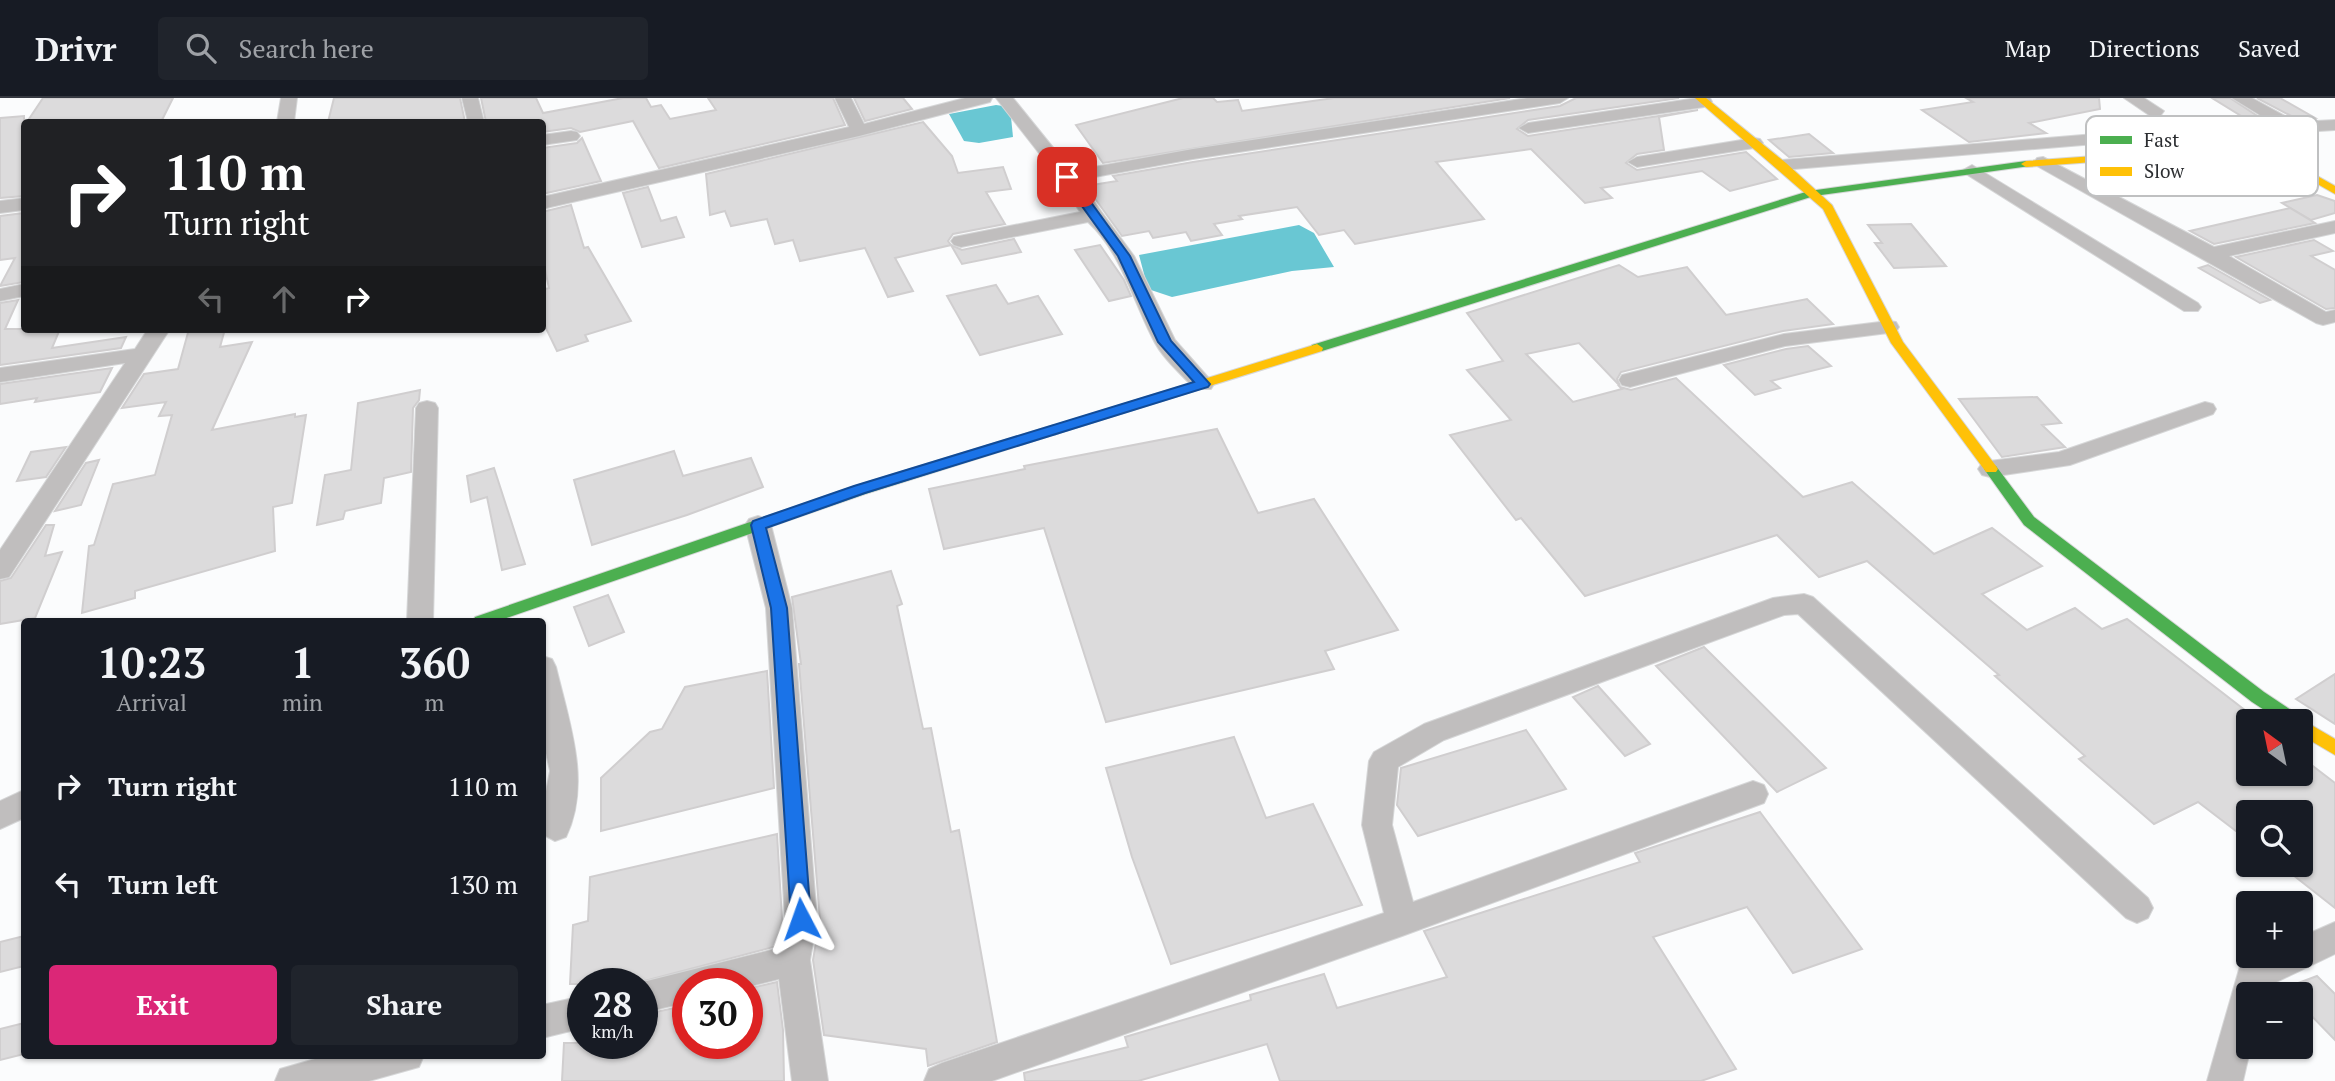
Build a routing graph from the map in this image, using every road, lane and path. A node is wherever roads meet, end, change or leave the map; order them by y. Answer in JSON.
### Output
{"nodes":[{"id":1,"x":289,"y":98,"type":"edge"},
{"id":2,"x":470,"y":98,"type":"edge"},
{"id":3,"x":843,"y":98,"type":"edge"},
{"id":4,"x":984,"y":98,"type":"edge"},
{"id":5,"x":1004,"y":98,"type":"edge"},
{"id":6,"x":1560,"y":98,"type":"edge"},
{"id":7,"x":2132,"y":98,"type":"edge"},
{"id":8,"x":2240,"y":98,"type":"edge"},
{"id":9,"x":1702,"y":100,"type":"edge"},
{"id":10,"x":2155,"y":111,"type":"dead end"},
{"id":11,"x":2272,"y":116,"type":"edge"},
{"id":12,"x":286,"y":119,"type":"edge"},
{"id":13,"x":475,"y":119,"type":"edge"},
{"id":14,"x":1528,"y":128,"type":"dead end"},
{"id":15,"x":859,"y":131,"type":"junction"},
{"id":16,"x":571,"y":136,"type":"dead end"},
{"id":17,"x":546,"y":139,"type":"edge"},
{"id":18,"x":2086,"y":140,"type":"edge"},
{"id":19,"x":1754,"y":143,"type":"junction"},
{"id":20,"x":2086,"y":159,"type":"edge"},
{"id":21,"x":1637,"y":162,"type":"dead end"},
{"id":22,"x":2043,"y":162,"type":"junction"},
{"id":23,"x":1782,"y":165,"type":"junction"},
{"id":24,"x":1972,"y":170,"type":"junction"},
{"id":25,"x":1067,"y":177,"type":"junction"},
{"id":26,"x":2318,"y":181,"type":"edge"},
{"id":27,"x":2086,"y":186,"type":"edge"},
{"id":28,"x":2335,"y":191,"type":"edge"},
{"id":29,"x":1814,"y":193,"type":"junction"},
{"id":30,"x":2105,"y":196,"type":"edge"},
{"id":31,"x":546,"y":201,"type":"edge"},
{"id":32,"x":21,"y":204,"type":"edge"},
{"id":33,"x":0,"y":207,"type":"edge"},
{"id":34,"x":1092,"y":215,"type":"junction"},
{"id":35,"x":2335,"y":227,"type":"edge"},
{"id":36,"x":961,"y":242,"type":"dead end"},
{"id":37,"x":2211,"y":254,"type":"junction"},
{"id":38,"x":21,"y":291,"type":"edge"},
{"id":39,"x":0,"y":295,"type":"edge"},
{"id":40,"x":2191,"y":307,"type":"dead end"},
{"id":41,"x":2335,"y":316,"type":"edge"},
{"id":42,"x":1888,"y":327,"type":"junction"},
{"id":43,"x":157,"y":333,"type":"edge"},
{"id":44,"x":144,"y":354,"type":"junction"},
{"id":45,"x":0,"y":375,"type":"edge"},
{"id":46,"x":1630,"y":380,"type":"dead end"},
{"id":47,"x":1203,"y":384,"type":"junction"},
{"id":48,"x":427,"y":408,"type":"dead end"},
{"id":49,"x":2205,"y":409,"type":"dead end"},
{"id":50,"x":1990,"y":469,"type":"junction"},
{"id":51,"x":758,"y":525,"type":"junction"},
{"id":52,"x":0,"y":570,"type":"edge"},
{"id":53,"x":531,"y":613,"type":"edge"},
{"id":54,"x":420,"y":618,"type":"edge"},
{"id":55,"x":500,"y":618,"type":"edge"},
{"id":56,"x":546,"y":685,"type":"edge"},
{"id":57,"x":2275,"y":709,"type":"edge"},
{"id":58,"x":2314,"y":734,"type":"edge"},
{"id":59,"x":2335,"y":748,"type":"edge"},
{"id":60,"x":1753,"y":794,"type":"dead end"},
{"id":61,"x":21,"y":805,"type":"edge"},
{"id":62,"x":0,"y":816,"type":"edge"},
{"id":63,"x":555,"y":828,"type":"dead end"},
{"id":64,"x":2137,"y":908,"type":"dead end"},
{"id":65,"x":1402,"y":921,"type":"junction"},
{"id":66,"x":2335,"y":937,"type":"edge"},
{"id":67,"x":2313,"y":948,"type":"edge"},
{"id":68,"x":793,"y":960,"type":"junction"},
{"id":69,"x":762,"y":968,"type":"edge"},
{"id":70,"x":2271,"y":968,"type":"edge"},
{"id":71,"x":567,"y":1016,"type":"edge"},
{"id":72,"x":546,"y":1021,"type":"edge"},
{"id":73,"x":389,"y":1059,"type":"edge"},
{"id":74,"x":293,"y":1081,"type":"edge"},
{"id":75,"x":810,"y":1081,"type":"edge"},
{"id":76,"x":942,"y":1081,"type":"edge"},
{"id":77,"x":2225,"y":1081,"type":"edge"}],
"edges":[{"from":1,"to":12,"type":"street"},
{"from":2,"to":13,"type":"street"},
{"from":3,"to":15,"type":"street"},
{"from":4,"to":15,"type":"street"},
{"from":5,"to":25,"type":"street"},
{"from":6,"to":25,"type":"street"},
{"from":7,"to":10,"type":"street"},
{"from":8,"to":11,"type":"street"},
{"from":9,"to":14,"type":"street"},
{"from":9,"to":19,"type":"street"},
{"from":15,"to":31,"type":"street"},
{"from":16,"to":17,"type":"street"},
{"from":18,"to":23,"type":"street"},
{"from":19,"to":21,"type":"street"},
{"from":19,"to":23,"type":"street"},
{"from":20,"to":22,"type":"street"},
{"from":22,"to":24,"type":"street"},
{"from":22,"to":27,"type":"street"},
{"from":23,"to":29,"type":"street"},
{"from":24,"to":29,"type":"street"},
{"from":24,"to":40,"type":"street"},
{"from":25,"to":34,"type":"street"},
{"from":26,"to":28,"type":"street"},
{"from":29,"to":42,"type":"street"},
{"from":29,"to":47,"type":"street"},
{"from":30,"to":37,"type":"street"},
{"from":32,"to":33,"type":"street"},
{"from":34,"to":36,"type":"street"},
{"from":34,"to":47,"type":"street"},
{"from":35,"to":37,"type":"street"},
{"from":37,"to":41,"type":"street"},
{"from":38,"to":39,"type":"street"},
{"from":42,"to":46,"type":"street"},
{"from":42,"to":50,"type":"street"},
{"from":43,"to":44,"type":"street"},
{"from":44,"to":45,"type":"street"},
{"from":44,"to":52,"type":"street"},
{"from":47,"to":51,"type":"street"},
{"from":48,"to":54,"type":"street"},
{"from":49,"to":50,"type":"street"},
{"from":50,"to":57,"type":"street"},
{"from":51,"to":53,"type":"street"},
{"from":51,"to":68,"type":"street"},
{"from":53,"to":55,"type":"street"},
{"from":56,"to":63,"type":"street"},
{"from":58,"to":59,"type":"street"},
{"from":60,"to":65,"type":"street"},
{"from":61,"to":62,"type":"street"},
{"from":64,"to":65,"type":"street"},
{"from":65,"to":76,"type":"street"},
{"from":66,"to":67,"type":"street"},
{"from":68,"to":69,"type":"street"},
{"from":68,"to":75,"type":"street"},
{"from":70,"to":77,"type":"street"},
{"from":71,"to":72,"type":"street"},
{"from":73,"to":74,"type":"street"}]}
